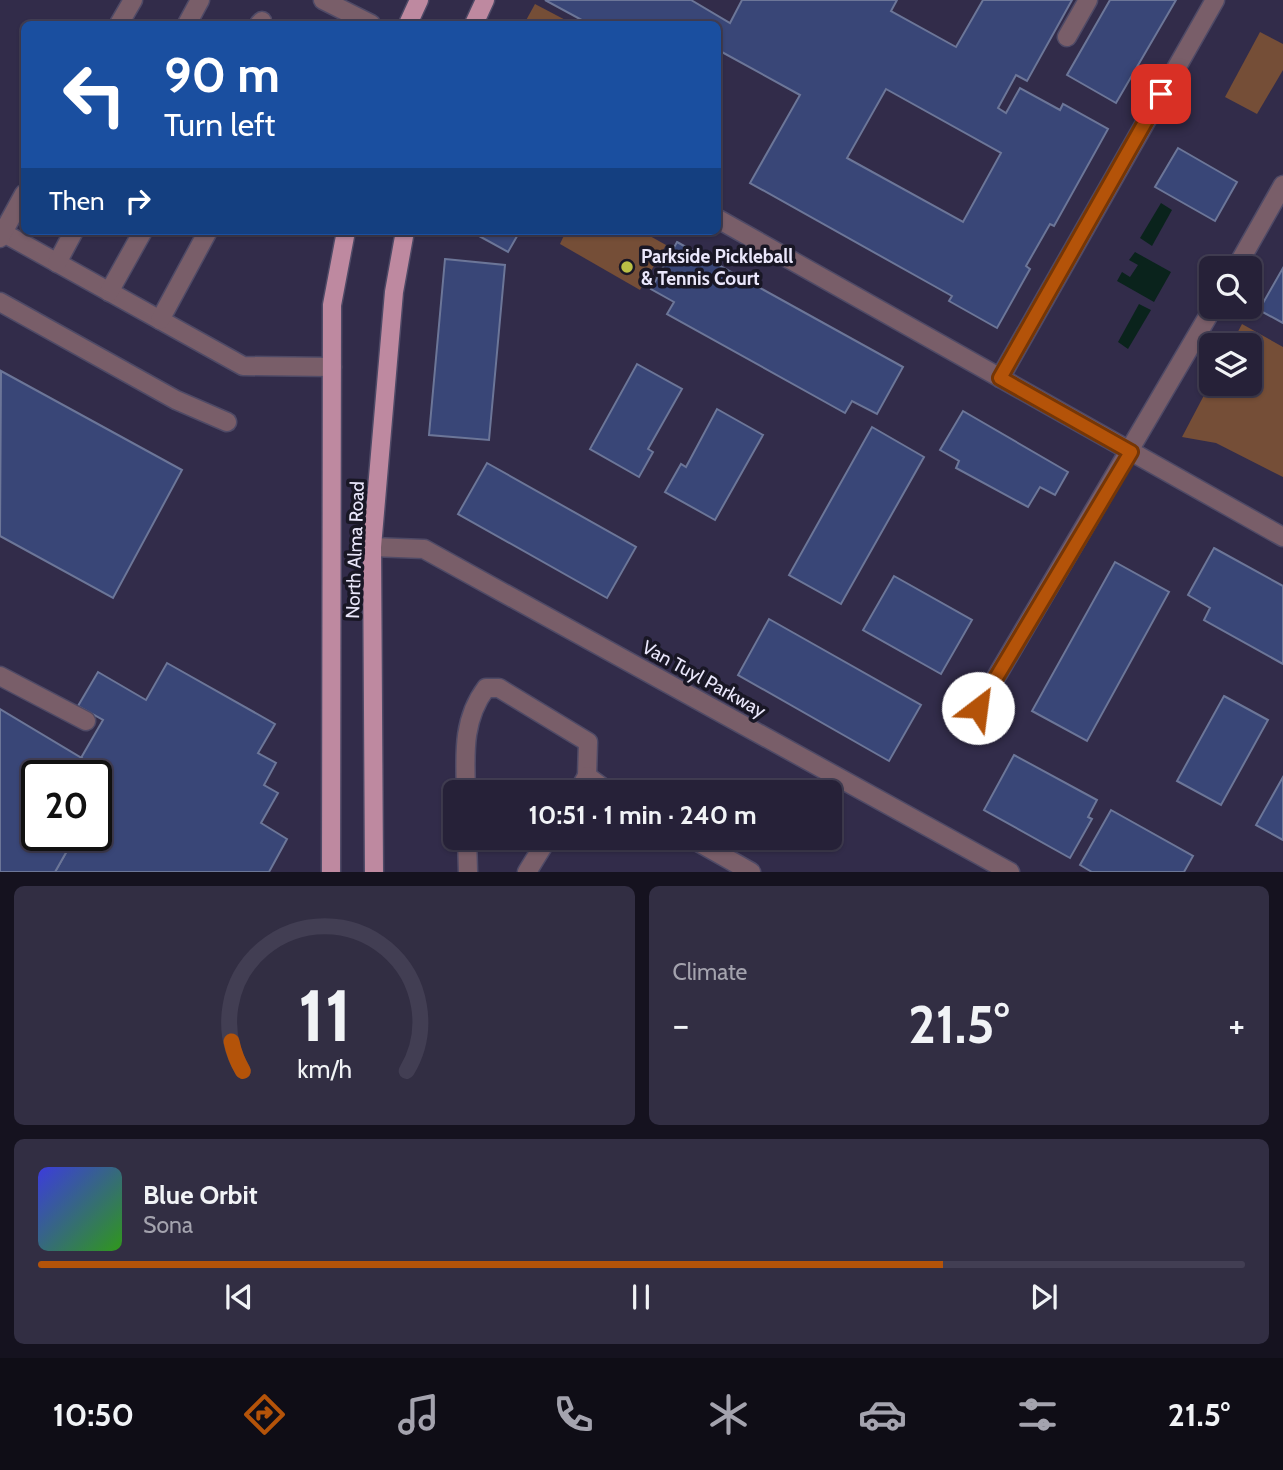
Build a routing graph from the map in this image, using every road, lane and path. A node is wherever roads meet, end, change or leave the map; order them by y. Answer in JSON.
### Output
{"nodes":[{"id":1,"x":133,"y":0,"type":"edge"},
{"id":2,"x":200,"y":0,"type":"edge"},
{"id":3,"x":323,"y":0,"type":"edge"},
{"id":4,"x":419,"y":0,"type":"edge"},
{"id":5,"x":485,"y":0,"type":"edge"},
{"id":6,"x":1088,"y":0,"type":"edge"},
{"id":7,"x":1215,"y":0,"type":"edge"},
{"id":8,"x":121,"y":21,"type":"edge"},
{"id":9,"x":189,"y":21,"type":"edge"},
{"id":10,"x":365,"y":21,"type":"edge"},
{"id":11,"x":409,"y":21,"type":"edge"},
{"id":12,"x":475,"y":21,"type":"edge"},
{"id":13,"x":1067,"y":37,"type":"dead end"},
{"id":14,"x":1283,"y":185,"type":"edge"},
{"id":15,"x":21,"y":199,"type":"edge"},
{"id":16,"x":721,"y":221,"type":"edge"},
{"id":17,"x":1,"y":234,"type":"edge"},
{"id":18,"x":72,"y":235,"type":"edge"},
{"id":19,"x":141,"y":235,"type":"edge"},
{"id":20,"x":206,"y":235,"type":"edge"},
{"id":21,"x":345,"y":235,"type":"edge"},
{"id":22,"x":404,"y":235,"type":"edge"},
{"id":23,"x":1243,"y":256,"type":"edge"},
{"id":24,"x":57,"y":263,"type":"junction"},
{"id":25,"x":109,"y":292,"type":"junction"},
{"id":26,"x":0,"y":302,"type":"edge"},
{"id":27,"x":1207,"y":319,"type":"edge"},
{"id":28,"x":160,"y":320,"type":"junction"},
{"id":29,"x":332,"y":367,"type":"junction"},
{"id":30,"x":1000,"y":378,"type":"junction"},
{"id":31,"x":227,"y":422,"type":"dead end"},
{"id":32,"x":1131,"y":452,"type":"junction"},
{"id":33,"x":1283,"y":537,"type":"edge"},
{"id":34,"x":372,"y":547,"type":"junction"},
{"id":35,"x":0,"y":676,"type":"edge"},
{"id":36,"x":978,"y":708,"type":"dead end"},
{"id":37,"x":86,"y":722,"type":"dead end"},
{"id":38,"x":587,"y":776,"type":"junction"},
{"id":39,"x":466,"y":780,"type":"edge"},
{"id":40,"x":584,"y":780,"type":"edge"},
{"id":41,"x":592,"y":780,"type":"edge"},
{"id":42,"x":467,"y":850,"type":"edge"},
{"id":43,"x":541,"y":850,"type":"edge"},
{"id":44,"x":712,"y":850,"type":"edge"},
{"id":45,"x":331,"y":872,"type":"edge"},
{"id":46,"x":374,"y":872,"type":"edge"},
{"id":47,"x":468,"y":872,"type":"edge"},
{"id":48,"x":527,"y":872,"type":"edge"},
{"id":49,"x":751,"y":872,"type":"edge"},
{"id":50,"x":1010,"y":872,"type":"edge"}],
"edges":[{"from":1,"to":8,"type":"street"},
{"from":2,"to":9,"type":"street"},
{"from":3,"to":10,"type":"street"},
{"from":4,"to":11,"type":"main road"},
{"from":5,"to":12,"type":"main road"},
{"from":6,"to":13,"type":"street"},
{"from":7,"to":30,"type":"street"},
{"from":14,"to":23,"type":"street"},
{"from":15,"to":17,"type":"street"},
{"from":16,"to":30,"type":"street"},
{"from":17,"to":24,"type":"street"},
{"from":18,"to":24,"type":"street"},
{"from":19,"to":25,"type":"street"},
{"from":20,"to":28,"type":"street"},
{"from":21,"to":29,"type":"main road","name":"North Alma Road"},
{"from":22,"to":34,"type":"main road","name":"North Alma Road"},
{"from":24,"to":25,"type":"street"},
{"from":25,"to":28,"type":"street"},
{"from":26,"to":31,"type":"street"},
{"from":27,"to":32,"type":"street"},
{"from":28,"to":29,"type":"street"},
{"from":29,"to":45,"type":"main road","name":"North Alma Road"},
{"from":30,"to":32,"type":"street"},
{"from":32,"to":33,"type":"street"},
{"from":32,"to":36,"type":"street"},
{"from":34,"to":46,"type":"main road","name":"North Alma Road"},
{"from":34,"to":50,"type":"street","name":"Van Tuyl Parkway"},
{"from":35,"to":37,"type":"street"},
{"from":38,"to":39,"type":"street"},
{"from":38,"to":40,"type":"street"},
{"from":38,"to":41,"type":"street"},
{"from":42,"to":47,"type":"street"},
{"from":43,"to":48,"type":"street"},
{"from":44,"to":49,"type":"street"}]}
